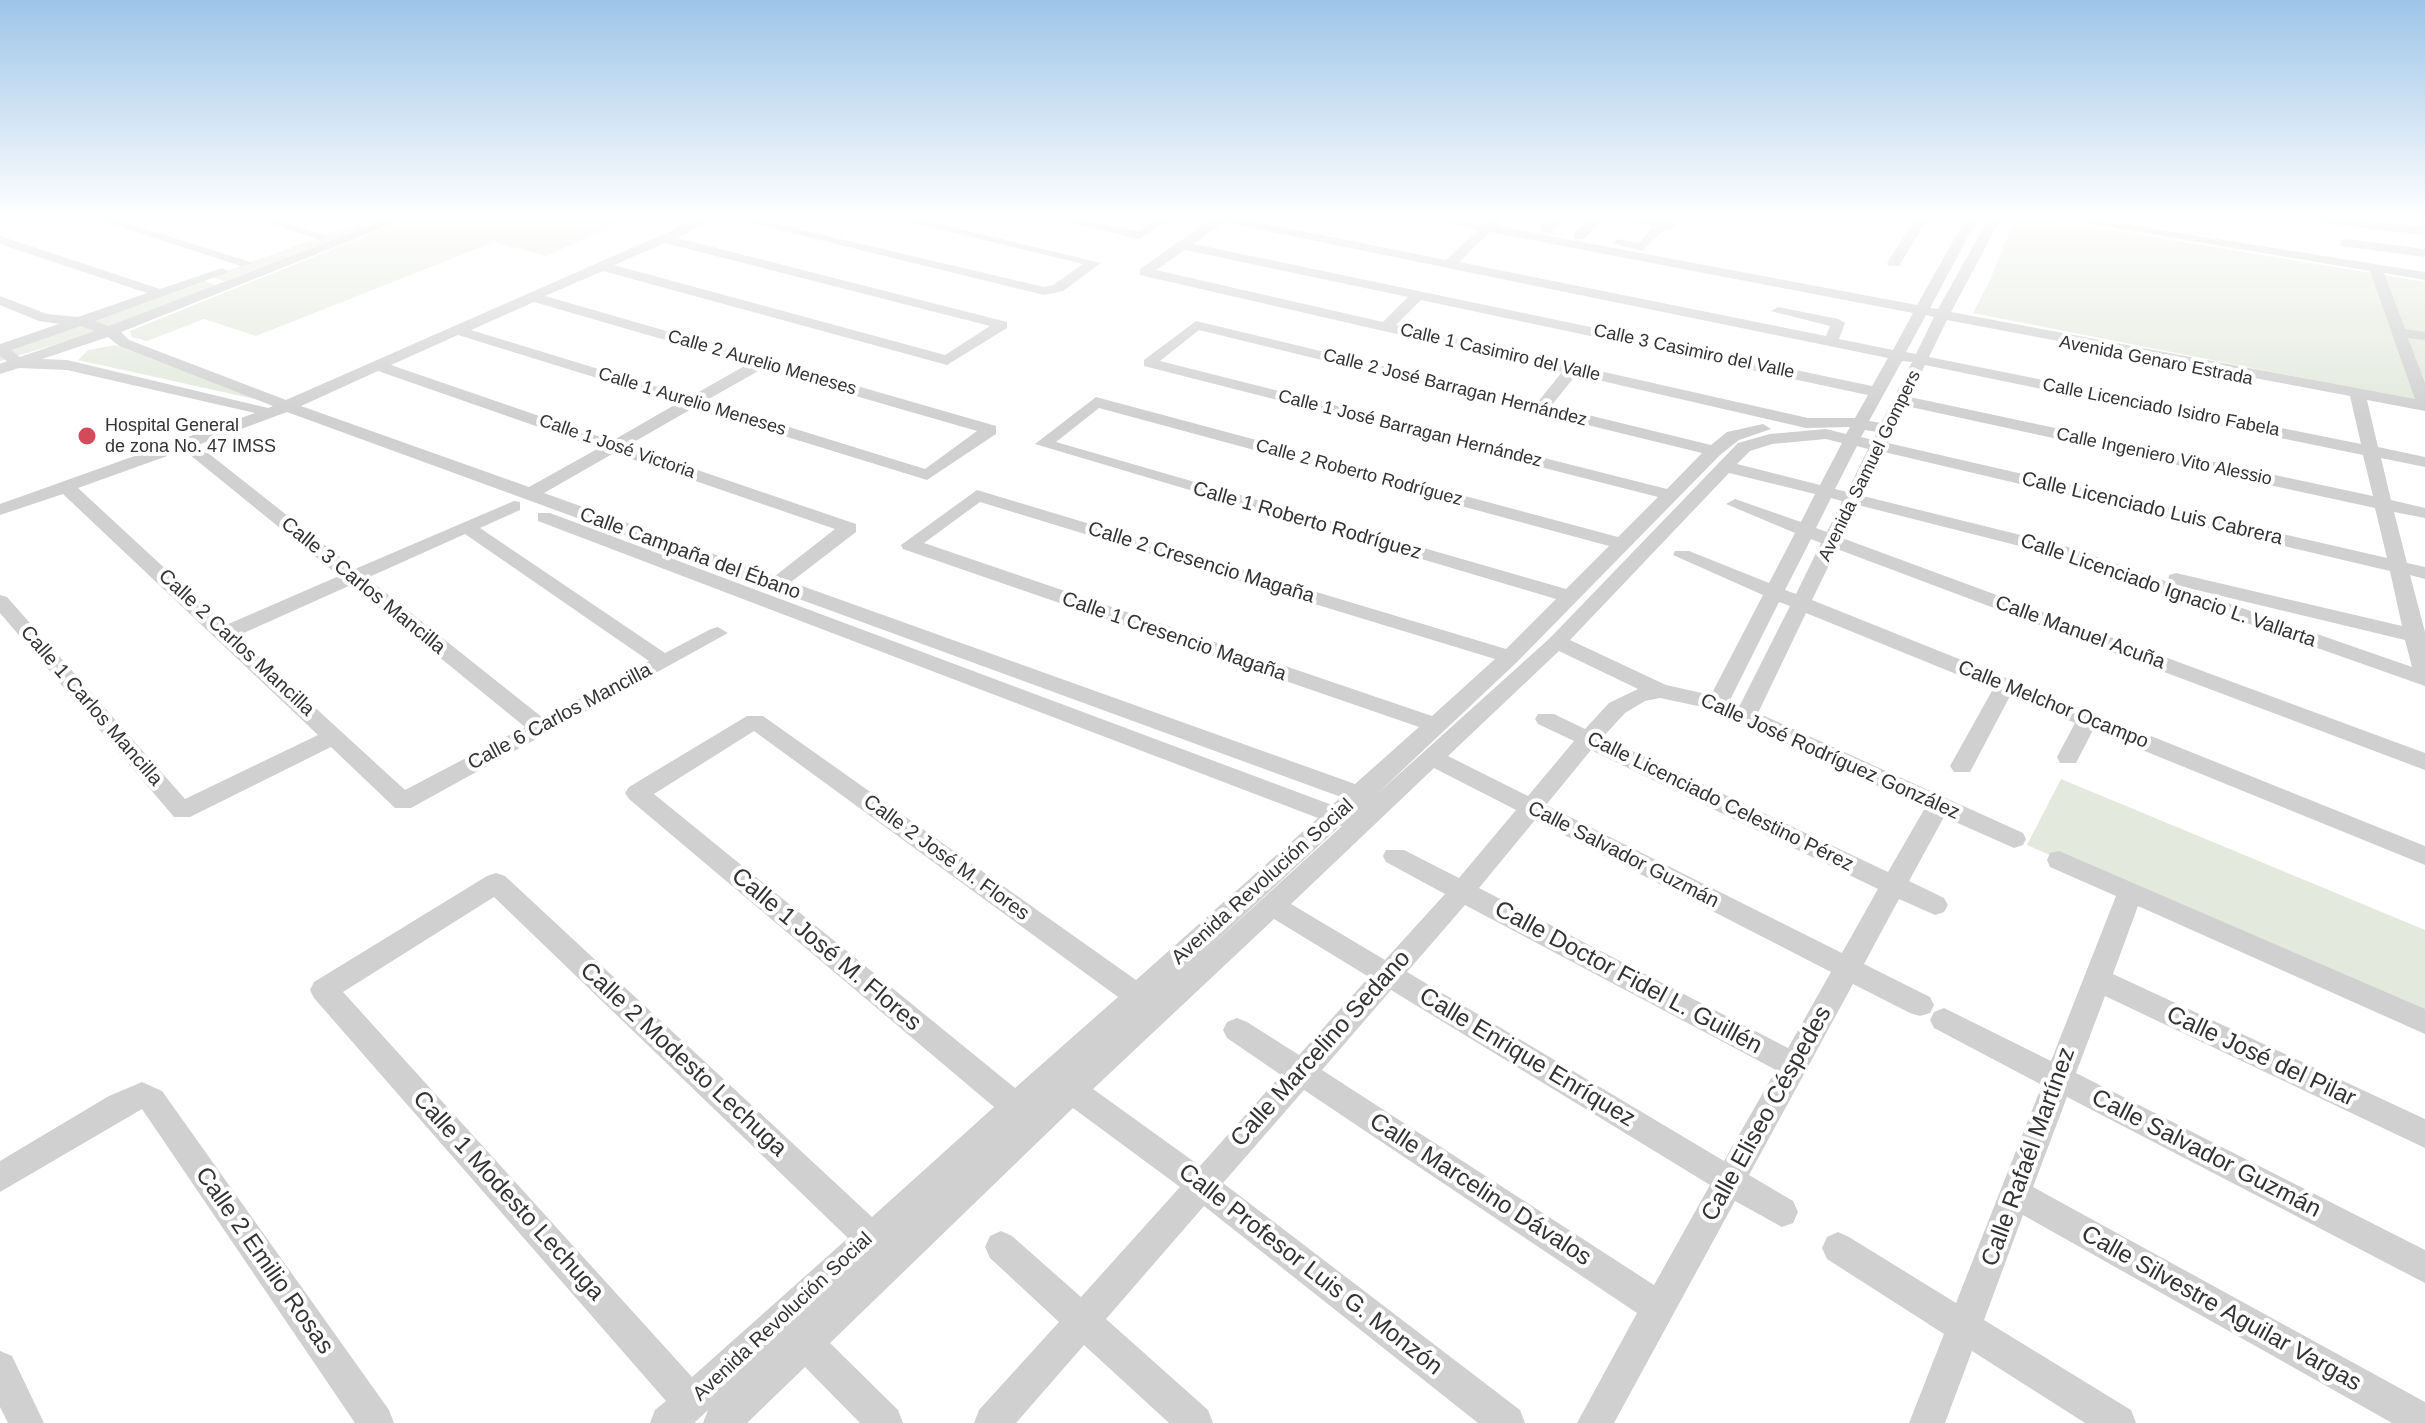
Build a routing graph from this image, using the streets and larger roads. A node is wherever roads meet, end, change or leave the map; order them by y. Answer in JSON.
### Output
{"nodes":[{"id":1,"x":133,"y":284,"type":"edge"},
{"id":2,"x":188,"y":284,"type":"edge"},
{"id":3,"x":561,"y":284,"type":"edge"},
{"id":4,"x":669,"y":284,"type":"edge"},
{"id":5,"x":844,"y":284,"type":"edge"},
{"id":6,"x":1016,"y":284,"type":"edge"},
{"id":7,"x":1064,"y":284,"type":"edge"},
{"id":8,"x":1195,"y":284,"type":"edge"},
{"id":9,"x":1373,"y":284,"type":"edge"},
{"id":10,"x":1516,"y":284,"type":"edge"},
{"id":11,"x":1787,"y":284,"type":"edge"},
{"id":12,"x":1936,"y":284,"type":"edge"},
{"id":13,"x":1959,"y":284,"type":"edge"},
{"id":14,"x":2381,"y":284,"type":"edge"},
{"id":15,"x":228,"y":285,"type":"edge"},
{"id":16,"x":162,"y":294,"type":"junction"},
{"id":17,"x":1419,"y":294,"type":"junction"},
{"id":18,"x":533,"y":297,"type":"junction"},
{"id":19,"x":0,"y":300,"type":"edge"},
{"id":20,"x":1778,"y":311,"type":"dead end"},
{"id":21,"x":1921,"y":312,"type":"junction"},
{"id":22,"x":1610,"y":315,"type":"junction"},
{"id":23,"x":1942,"y":317,"type":"junction"},
{"id":24,"x":44,"y":318,"type":"junction"},
{"id":25,"x":85,"y":322,"type":"junction"},
{"id":26,"x":1386,"y":327,"type":"junction"},
{"id":27,"x":457,"y":330,"type":"junction"},
{"id":28,"x":2398,"y":332,"type":"junction"},
{"id":29,"x":2425,"y":336,"type":"edge"},
{"id":30,"x":0,"y":337,"type":"edge"},
{"id":31,"x":117,"y":337,"type":"junction"},
{"id":32,"x":1831,"y":341,"type":"junction"},
{"id":33,"x":0,"y":349,"type":"edge"},
{"id":34,"x":1898,"y":355,"type":"junction"},
{"id":35,"x":1922,"y":360,"type":"junction"},
{"id":36,"x":19,"y":363,"type":"junction"},
{"id":37,"x":761,"y":363,"type":"junction"},
{"id":38,"x":1149,"y":363,"type":"joint"},
{"id":39,"x":67,"y":365,"type":"junction"},
{"id":40,"x":378,"y":366,"type":"junction"},
{"id":41,"x":0,"y":369,"type":"edge"},
{"id":42,"x":1572,"y":370,"type":"junction"},
{"id":43,"x":1877,"y":392,"type":"junction"},
{"id":44,"x":2358,"y":397,"type":"junction"},
{"id":45,"x":1902,"y":400,"type":"junction"},
{"id":46,"x":692,"y":402,"type":"junction"},
{"id":47,"x":1096,"y":402,"type":"joint"},
{"id":48,"x":2424,"y":404,"type":"edge"},
{"id":49,"x":1541,"y":408,"type":"junction"},
{"id":50,"x":279,"y":410,"type":"junction"},
{"id":51,"x":1754,"y":412,"type":"junction"},
{"id":52,"x":2425,"y":413,"type":"edge"},
{"id":53,"x":1806,"y":423,"type":"junction"},
{"id":54,"x":1856,"y":431,"type":"junction"},
{"id":55,"x":1733,"y":436,"type":"junction"},
{"id":56,"x":1883,"y":437,"type":"junction"},
{"id":57,"x":187,"y":444,"type":"junction"},
{"id":58,"x":615,"y":446,"type":"junction"},
{"id":59,"x":2370,"y":451,"type":"junction"},
{"id":60,"x":1718,"y":458,"type":"junction"},
{"id":61,"x":2425,"y":462,"type":"edge"},
{"id":62,"x":927,"y":475,"type":"joint"},
{"id":63,"x":66,"y":487,"type":"junction"},
{"id":64,"x":1825,"y":491,"type":"junction"},
{"id":65,"x":1670,"y":495,"type":"junction"},
{"id":66,"x":1853,"y":498,"type":"junction"},
{"id":67,"x":521,"y":500,"type":"junction"},
{"id":68,"x":1735,"y":504,"type":"dead end"},
{"id":69,"x":2383,"y":504,"type":"junction"},
{"id":70,"x":0,"y":510,"type":"edge"},
{"id":71,"x":2425,"y":513,"type":"edge"},
{"id":72,"x":467,"y":527,"type":"junction"},
{"id":73,"x":1804,"y":530,"type":"junction"},
{"id":74,"x":1834,"y":541,"type":"junction"},
{"id":75,"x":1623,"y":544,"type":"junction"},
{"id":76,"x":645,"y":546,"type":"junction"},
{"id":77,"x":912,"y":549,"type":"joint"},
{"id":78,"x":2058,"y":550,"type":"junction"},
{"id":79,"x":1682,"y":555,"type":"dead end"},
{"id":80,"x":2399,"y":567,"type":"junction"},
{"id":81,"x":2425,"y":573,"type":"edge"},
{"id":82,"x":352,"y":578,"type":"junction"},
{"id":83,"x":775,"y":585,"type":"junction"},
{"id":84,"x":1773,"y":592,"type":"junction"},
{"id":85,"x":1571,"y":597,"type":"junction"},
{"id":86,"x":0,"y":601,"type":"edge"},
{"id":87,"x":1803,"y":605,"type":"junction"},
{"id":88,"x":226,"y":633,"type":"junction"},
{"id":89,"x":718,"y":633,"type":"dead end"},
{"id":90,"x":2420,"y":637,"type":"edge"},
{"id":91,"x":1557,"y":642,"type":"junction"},
{"id":92,"x":1510,"y":657,"type":"junction"},
{"id":93,"x":663,"y":661,"type":"junction"},
{"id":94,"x":2425,"y":679,"type":"edge"},
{"id":95,"x":2005,"y":686,"type":"junction"},
{"id":96,"x":1660,"y":691,"type":"junction"},
{"id":97,"x":1718,"y":703,"type":"junction"},
{"id":98,"x":1746,"y":715,"type":"junction"},
{"id":99,"x":1546,"y":719,"type":"dead end"},
{"id":100,"x":2088,"y":719,"type":"junction"},
{"id":101,"x":755,"y":721,"type":"joint"},
{"id":102,"x":1436,"y":725,"type":"junction"},
{"id":103,"x":540,"y":727,"type":"junction"},
{"id":104,"x":335,"y":736,"type":"junction"},
{"id":105,"x":1588,"y":739,"type":"junction"},
{"id":106,"x":2068,"y":757,"type":"dead end"},
{"id":107,"x":2425,"y":762,"type":"edge"},
{"id":108,"x":1444,"y":763,"type":"junction"},
{"id":109,"x":1962,"y":766,"type":"dead end"},
{"id":110,"x":1317,"y":781,"type":"junction"},
{"id":111,"x":1300,"y":801,"type":"junction"},
{"id":112,"x":403,"y":802,"type":"joint"},
{"id":113,"x":1938,"y":805,"type":"junction"},
{"id":114,"x":1532,"y":809,"type":"junction"},
{"id":115,"x":1360,"y":810,"type":"junction"},
{"id":116,"x":2014,"y":839,"type":"dead end"},
{"id":117,"x":1395,"y":856,"type":"dead end"},
{"id":118,"x":2425,"y":856,"type":"edge"},
{"id":119,"x":2059,"y":860,"type":"dead end"},
{"id":120,"x":1893,"y":886,"type":"junction"},
{"id":121,"x":1463,"y":890,"type":"junction"},
{"id":122,"x":2131,"y":891,"type":"junction"},
{"id":123,"x":1272,"y":905,"type":"junction"},
{"id":124,"x":1935,"y":905,"type":"dead end"},
{"id":125,"x":1846,"y":970,"type":"junction"},
{"id":126,"x":1387,"y":975,"type":"junction"},
{"id":127,"x":2096,"y":979,"type":"junction"},
{"id":128,"x":324,"y":990,"type":"joint"},
{"id":129,"x":1136,"y":995,"type":"junction"},
{"id":130,"x":2425,"y":1022,"type":"edge"},
{"id":131,"x":1237,"y":1030,"type":"dead end"},
{"id":132,"x":1794,"y":1065,"type":"junction"},
{"id":133,"x":1301,"y":1073,"type":"junction"},
{"id":134,"x":2057,"y":1077,"type":"junction"},
{"id":135,"x":1072,"y":1090,"type":"junction"},
{"id":136,"x":1016,"y":1107,"type":"junction"},
{"id":137,"x":2425,"y":1134,"type":"edge"},
{"id":138,"x":0,"y":1178,"type":"edge"},
{"id":139,"x":1730,"y":1180,"type":"junction"},
{"id":140,"x":1200,"y":1184,"type":"junction"},
{"id":141,"x":2017,"y":1195,"type":"junction"},
{"id":142,"x":1782,"y":1212,"type":"dead end"},
{"id":143,"x":870,"y":1237,"type":"junction"},
{"id":144,"x":1001,"y":1247,"type":"dead end"},
{"id":145,"x":1838,"y":1248,"type":"dead end"},
{"id":146,"x":2425,"y":1267,"type":"edge"},
{"id":147,"x":1659,"y":1308,"type":"junction"},
{"id":148,"x":1083,"y":1321,"type":"junction"},
{"id":149,"x":1964,"y":1328,"type":"junction"},
{"id":150,"x":805,"y":1342,"type":"junction"},
{"id":151,"x":0,"y":1368,"type":"edge"},
{"id":152,"x":691,"y":1402,"type":"junction"},
{"id":153,"x":2425,"y":1422,"type":"edge"},
{"id":154,"x":26,"y":1423,"type":"edge"},
{"id":155,"x":376,"y":1423,"type":"edge"},
{"id":156,"x":668,"y":1423,"type":"edge"},
{"id":157,"x":721,"y":1423,"type":"edge"},
{"id":158,"x":885,"y":1423,"type":"edge"},
{"id":159,"x":992,"y":1423,"type":"edge"},
{"id":160,"x":1195,"y":1423,"type":"edge"},
{"id":161,"x":1507,"y":1423,"type":"edge"},
{"id":162,"x":1595,"y":1423,"type":"edge"},
{"id":163,"x":1927,"y":1423,"type":"edge"},
{"id":164,"x":2118,"y":1423,"type":"edge"}],
"edges":[{"from":1,"to":16,"type":"street"},
{"from":2,"to":16,"type":"street"},
{"from":3,"to":18,"type":"street"},
{"from":4,"to":5,"type":"street"},
{"from":6,"to":7,"type":"street"},
{"from":8,"to":26,"type":"street","name":"Calle 1 Casimiro del Valle"},
{"from":9,"to":17,"type":"street","name":"Calle 3 Casimiro del Valle"},
{"from":10,"to":22,"type":"street"},
{"from":11,"to":21,"type":"street","name":"Avenida Genaro Estrada"},
{"from":12,"to":21,"type":"street","name":"Avenida Samuel Gompers"},
{"from":13,"to":23,"type":"street","name":"Avenida Samuel Gompers"},
{"from":14,"to":28,"type":"street"},
{"from":15,"to":31,"type":"street"},
{"from":16,"to":25,"type":"street"},
{"from":17,"to":22,"type":"street","name":"Calle 3 Casimiro del Valle"},
{"from":17,"to":26,"type":"street"},
{"from":18,"to":27,"type":"street"},
{"from":18,"to":37,"type":"street","name":"Calle 2 Aurelio Meneses"},
{"from":19,"to":24,"type":"street","name":"Calle Campaña del Ébano"},
{"from":20,"to":32,"type":"street"},
{"from":21,"to":23,"type":"street","name":"Avenida Genaro Estrada"},
{"from":21,"to":34,"type":"street","name":"Avenida Samuel Gompers"},
{"from":22,"to":32,"type":"street","name":"Calle Licenciado Isidro Fabela"},
{"from":22,"to":43,"type":"street","name":"Calle 3 Casimiro del Valle"},
{"from":23,"to":35,"type":"street","name":"Avenida Samuel Gompers"},
{"from":23,"to":44,"type":"street","name":"Avenida Genaro Estrada"},
{"from":24,"to":25,"type":"street","name":"Calle Campaña del Ébano"},
{"from":24,"to":30,"type":"street"},
{"from":25,"to":31,"type":"street","name":"Calle Campaña del Ébano"},
{"from":25,"to":33,"type":"street"},
{"from":26,"to":42,"type":"street","name":"Calle 1 Casimiro del Valle"},
{"from":27,"to":40,"type":"street"},
{"from":27,"to":46,"type":"street","name":"Calle 1 Aurelio Meneses"},
{"from":28,"to":29,"type":"street"},
{"from":28,"to":48,"type":"street"},
{"from":31,"to":36,"type":"street"},
{"from":31,"to":39,"type":"street"},
{"from":31,"to":50,"type":"street","name":"Calle Campaña del Ébano"},
{"from":32,"to":34,"type":"street","name":"Calle Licenciado Isidro Fabela"},
{"from":33,"to":36,"type":"street"},
{"from":34,"to":35,"type":"street","name":"Calle Licenciado Isidro Fabela"},
{"from":34,"to":43,"type":"street","name":"Avenida Samuel Gompers"},
{"from":35,"to":45,"type":"street","name":"Avenida Samuel Gompers"},
{"from":35,"to":59,"type":"street","name":"Calle Licenciado Isidro Fabela"},
{"from":36,"to":39,"type":"street","name":"Calle Campaña del Ébano"},
{"from":36,"to":41,"type":"street"},
{"from":37,"to":46,"type":"street"},
{"from":37,"to":62,"type":"street","name":"Calle 2 Aurelio Meneses"},
{"from":38,"to":49,"type":"street","name":"Calle 2 José Barragan Hernández"},
{"from":38,"to":65,"type":"street","name":"Calle 1 José Barragan Hernández"},
{"from":39,"to":50,"type":"street","name":"Calle Campaña del Ébano"},
{"from":40,"to":50,"type":"street"},
{"from":40,"to":58,"type":"street","name":"Calle 1 José Victoria"},
{"from":42,"to":49,"type":"street"},
{"from":42,"to":51,"type":"street","name":"Calle 1 Casimiro del Valle"},
{"from":43,"to":54,"type":"street","name":"Avenida Samuel Gompers"},
{"from":44,"to":48,"type":"street","name":"Avenida Genaro Estrada"},
{"from":44,"to":52,"type":"street","name":"Avenida Genaro Estrada"},
{"from":44,"to":59,"type":"street"},
{"from":45,"to":56,"type":"street","name":"Avenida Samuel Gompers"},
{"from":45,"to":69,"type":"street","name":"Calle Ingeniero Vito Alessio"},
{"from":46,"to":58,"type":"street"},
{"from":46,"to":62,"type":"street","name":"Calle 1 Aurelio Meneses"},
{"from":47,"to":75,"type":"street","name":"Calle 2 Roberto Rodríguez"},
{"from":47,"to":85,"type":"street","name":"Calle 1 Roberto Rodríguez"},
{"from":49,"to":60,"type":"street","name":"Calle 2 José Barragan Hernández"},
{"from":50,"to":57,"type":"street"},
{"from":50,"to":67,"type":"street","name":"Calle Campaña del Ébano"},
{"from":51,"to":53,"type":"street","name":"Calle 1 Casimiro del Valle"},
{"from":51,"to":55,"type":"street"},
{"from":53,"to":54,"type":"street","name":"Avenida Revolución Social"},
{"from":53,"to":55,"type":"street","name":"Avenida Revolución Social"},
{"from":54,"to":56,"type":"street","name":"Avenida Revolución Social"},
{"from":54,"to":60,"type":"street","name":"Avenida Revolución Social"},
{"from":54,"to":64,"type":"street","name":"Avenida Samuel Gompers"},
{"from":55,"to":60,"type":"street","name":"Avenida Revolución Social"},
{"from":56,"to":66,"type":"street","name":"Avenida Samuel Gompers"},
{"from":56,"to":80,"type":"street","name":"Calle Licenciado Luis Cabrera"},
{"from":57,"to":63,"type":"street"},
{"from":57,"to":82,"type":"street","name":"Calle 3 Carlos Mancilla"},
{"from":58,"to":67,"type":"street"},
{"from":58,"to":83,"type":"street","name":"Calle 1 José Victoria"},
{"from":59,"to":61,"type":"street","name":"Calle Licenciado Isidro Fabela"},
{"from":59,"to":69,"type":"street"},
{"from":60,"to":64,"type":"street","name":"Calle Licenciado Ignacio L. Vallarta"},
{"from":60,"to":65,"type":"street","name":"Avenida Revolución Social"},
{"from":60,"to":91,"type":"street","name":"Avenida Revolución Social"},
{"from":63,"to":70,"type":"street"},
{"from":63,"to":88,"type":"street","name":"Calle 2 Carlos Mancilla"},
{"from":64,"to":66,"type":"street","name":"Calle Licenciado Ignacio L. Vallarta"},
{"from":64,"to":73,"type":"street","name":"Avenida Samuel Gompers"},
{"from":65,"to":75,"type":"street","name":"Avenida Revolución Social"},
{"from":66,"to":74,"type":"street","name":"Avenida Samuel Gompers"},
{"from":66,"to":78,"type":"street","name":"Calle Licenciado Ignacio L. Vallarta"},
{"from":67,"to":72,"type":"street"},
{"from":67,"to":76,"type":"street","name":"Calle Campaña del Ébano"},
{"from":68,"to":73,"type":"street","name":"Calle Manuel Acuña"},
{"from":69,"to":71,"type":"street","name":"Calle Ingeniero Vito Alessio"},
{"from":69,"to":80,"type":"street"},
{"from":72,"to":82,"type":"street"},
{"from":72,"to":93,"type":"street"},
{"from":73,"to":74,"type":"street","name":"Calle Manuel Acuña"},
{"from":73,"to":84,"type":"street","name":"Avenida Samuel Gompers"},
{"from":74,"to":87,"type":"street","name":"Avenida Samuel Gompers"},
{"from":74,"to":107,"type":"street","name":"Calle Manuel Acuña"},
{"from":75,"to":85,"type":"street","name":"Avenida Revolución Social"},
{"from":76,"to":83,"type":"street","name":"Calle Campaña del Ébano"},
{"from":76,"to":111,"type":"street","name":"Calle Campaña del Ébano"},
{"from":77,"to":92,"type":"street","name":"Calle 2 Cresencio Magaña"},
{"from":77,"to":102,"type":"street","name":"Calle 1 Cresencio Magaña"},
{"from":78,"to":90,"type":"street"},
{"from":78,"to":94,"type":"street","name":"Calle Licenciado Ignacio L. Vallarta"},
{"from":79,"to":84,"type":"street","name":"Calle Melchor Ocampo"},
{"from":80,"to":81,"type":"street","name":"Calle Licenciado Luis Cabrera"},
{"from":80,"to":90,"type":"street"},
{"from":82,"to":88,"type":"street"},
{"from":82,"to":103,"type":"street","name":"Calle 3 Carlos Mancilla"},
{"from":83,"to":110,"type":"street","name":"Calle Campaña del Ébano"},
{"from":84,"to":87,"type":"street","name":"Calle Melchor Ocampo"},
{"from":84,"to":97,"type":"street","name":"Avenida Samuel Gompers"},
{"from":85,"to":92,"type":"street","name":"Avenida Revolución Social"},
{"from":86,"to":104,"type":"street","name":"Calle 1 Carlos Mancilla"},
{"from":87,"to":95,"type":"street","name":"Calle Melchor Ocampo"},
{"from":87,"to":98,"type":"street","name":"Avenida Samuel Gompers"},
{"from":88,"to":104,"type":"street","name":"Calle 2 Carlos Mancilla"},
{"from":89,"to":93,"type":"street","name":"Calle 6 Carlos Mancilla"},
{"from":90,"to":94,"type":"street"},
{"from":91,"to":96,"type":"street","name":"Calle José Rodríguez González"},
{"from":91,"to":108,"type":"street","name":"Avenida Revolución Social"},
{"from":92,"to":102,"type":"street","name":"Avenida Revolución Social"},
{"from":93,"to":103,"type":"street","name":"Calle 6 Carlos Mancilla"},
{"from":95,"to":100,"type":"street","name":"Calle Melchor Ocampo"},
{"from":95,"to":109,"type":"street"},
{"from":96,"to":97,"type":"street","name":"Calle José Rodríguez González"},
{"from":96,"to":105,"type":"street","name":"Calle Marcelino Sedano"},
{"from":97,"to":98,"type":"street","name":"Calle José Rodríguez González"},
{"from":98,"to":113,"type":"street","name":"Calle José Rodríguez González"},
{"from":99,"to":105,"type":"street","name":"Calle Licenciado Celestino Pérez"},
{"from":100,"to":106,"type":"street"},
{"from":100,"to":118,"type":"street","name":"Calle Melchor Ocampo"},
{"from":101,"to":129,"type":"street","name":"Calle 2 José M. Flores"},
{"from":101,"to":136,"type":"street","name":"Calle 1 José M. Flores"},
{"from":102,"to":115,"type":"street","name":"Avenida Revolución Social"},
{"from":103,"to":112,"type":"street","name":"Calle 6 Carlos Mancilla"},
{"from":104,"to":112,"type":"street","name":"Calle 2 Carlos Mancilla"},
{"from":105,"to":114,"type":"street","name":"Calle Marcelino Sedano"},
{"from":105,"to":120,"type":"street","name":"Calle Licenciado Celestino Pérez"},
{"from":108,"to":114,"type":"street","name":"Calle Salvador Guzmán"},
{"from":108,"to":115,"type":"street","name":"Avenida Revolución Social"},
{"from":110,"to":111,"type":"street"},
{"from":110,"to":115,"type":"street","name":"Calle Campaña del Ébano"},
{"from":111,"to":115,"type":"street","name":"Calle Campaña del Ébano"},
{"from":113,"to":116,"type":"street","name":"Calle José Rodríguez González"},
{"from":113,"to":120,"type":"street","name":"Calle Eliseo Céspedes"},
{"from":114,"to":121,"type":"street","name":"Calle Marcelino Sedano"},
{"from":114,"to":125,"type":"street","name":"Calle Salvador Guzmán"},
{"from":115,"to":123,"type":"street","name":"Avenida Revolución Social"},
{"from":115,"to":129,"type":"street","name":"Avenida Revolución Social"},
{"from":117,"to":121,"type":"street","name":"Calle Doctor Fidel L. Guillén"},
{"from":119,"to":122,"type":"street"},
{"from":120,"to":124,"type":"street","name":"Calle Licenciado Celestino Pérez"},
{"from":120,"to":125,"type":"street","name":"Calle Eliseo Céspedes"},
{"from":121,"to":126,"type":"street","name":"Calle Marcelino Sedano"},
{"from":121,"to":132,"type":"street","name":"Calle Doctor Fidel L. Guillén"},
{"from":122,"to":127,"type":"street","name":"Calle Rafaél Martínez"},
{"from":122,"to":130,"type":"street"},
{"from":123,"to":126,"type":"street","name":"Calle Enrique Enríquez"},
{"from":123,"to":135,"type":"street","name":"Avenida Revolución Social"},
{"from":125,"to":132,"type":"street","name":"Calle Eliseo Céspedes"},
{"from":125,"to":134,"type":"street","name":"Calle Salvador Guzmán"},
{"from":126,"to":133,"type":"street","name":"Calle Marcelino Sedano"},
{"from":126,"to":139,"type":"street","name":"Calle Enrique Enríquez"},
{"from":127,"to":134,"type":"street","name":"Calle Rafaél Martínez"},
{"from":127,"to":137,"type":"street","name":"Calle José del Pilar"},
{"from":128,"to":143,"type":"street","name":"Calle 2 Modesto Lechuga"},
{"from":128,"to":152,"type":"street","name":"Calle 1 Modesto Lechuga"},
{"from":129,"to":136,"type":"street","name":"Avenida Revolución Social"},
{"from":131,"to":133,"type":"street","name":"Calle Marcelino Dávalos"},
{"from":132,"to":139,"type":"street","name":"Calle Eliseo Céspedes"},
{"from":133,"to":140,"type":"street","name":"Calle Marcelino Sedano"},
{"from":133,"to":147,"type":"street","name":"Calle Marcelino Dávalos"},
{"from":134,"to":141,"type":"street","name":"Calle Rafaél Martínez"},
{"from":134,"to":146,"type":"street","name":"Calle Salvador Guzmán"},
{"from":135,"to":140,"type":"street","name":"Calle Profesor Luis G. Monzón"},
{"from":135,"to":150,"type":"street","name":"Avenida Revolución Social"},
{"from":136,"to":143,"type":"street","name":"Avenida Revolución Social"},
{"from":138,"to":155,"type":"street","name":"Calle 2 Emilio Rosas"},
{"from":139,"to":142,"type":"street","name":"Calle Enrique Enríquez"},
{"from":139,"to":147,"type":"street","name":"Calle Eliseo Céspedes"},
{"from":140,"to":148,"type":"street","name":"Calle Marcelino Sedano"},
{"from":140,"to":161,"type":"street","name":"Calle Profesor Luis G. Monzón"},
{"from":141,"to":149,"type":"street","name":"Calle Rafaél Martínez"},
{"from":141,"to":153,"type":"street","name":"Calle Silvestre Aguilar Vargas"},
{"from":143,"to":152,"type":"street","name":"Avenida Revolución Social"},
{"from":144,"to":148,"type":"street"},
{"from":145,"to":149,"type":"street"},
{"from":147,"to":162,"type":"street","name":"Calle Eliseo Céspedes"},
{"from":148,"to":159,"type":"street","name":"Calle Marcelino Sedano"},
{"from":148,"to":160,"type":"street"},
{"from":149,"to":163,"type":"street","name":"Calle Rafaél Martínez"},
{"from":149,"to":164,"type":"street"},
{"from":150,"to":157,"type":"street","name":"Avenida Revolución Social"},
{"from":150,"to":158,"type":"street"},
{"from":151,"to":154,"type":"street"},
{"from":152,"to":156,"type":"street","name":"Avenida Revolución Social"}]}
